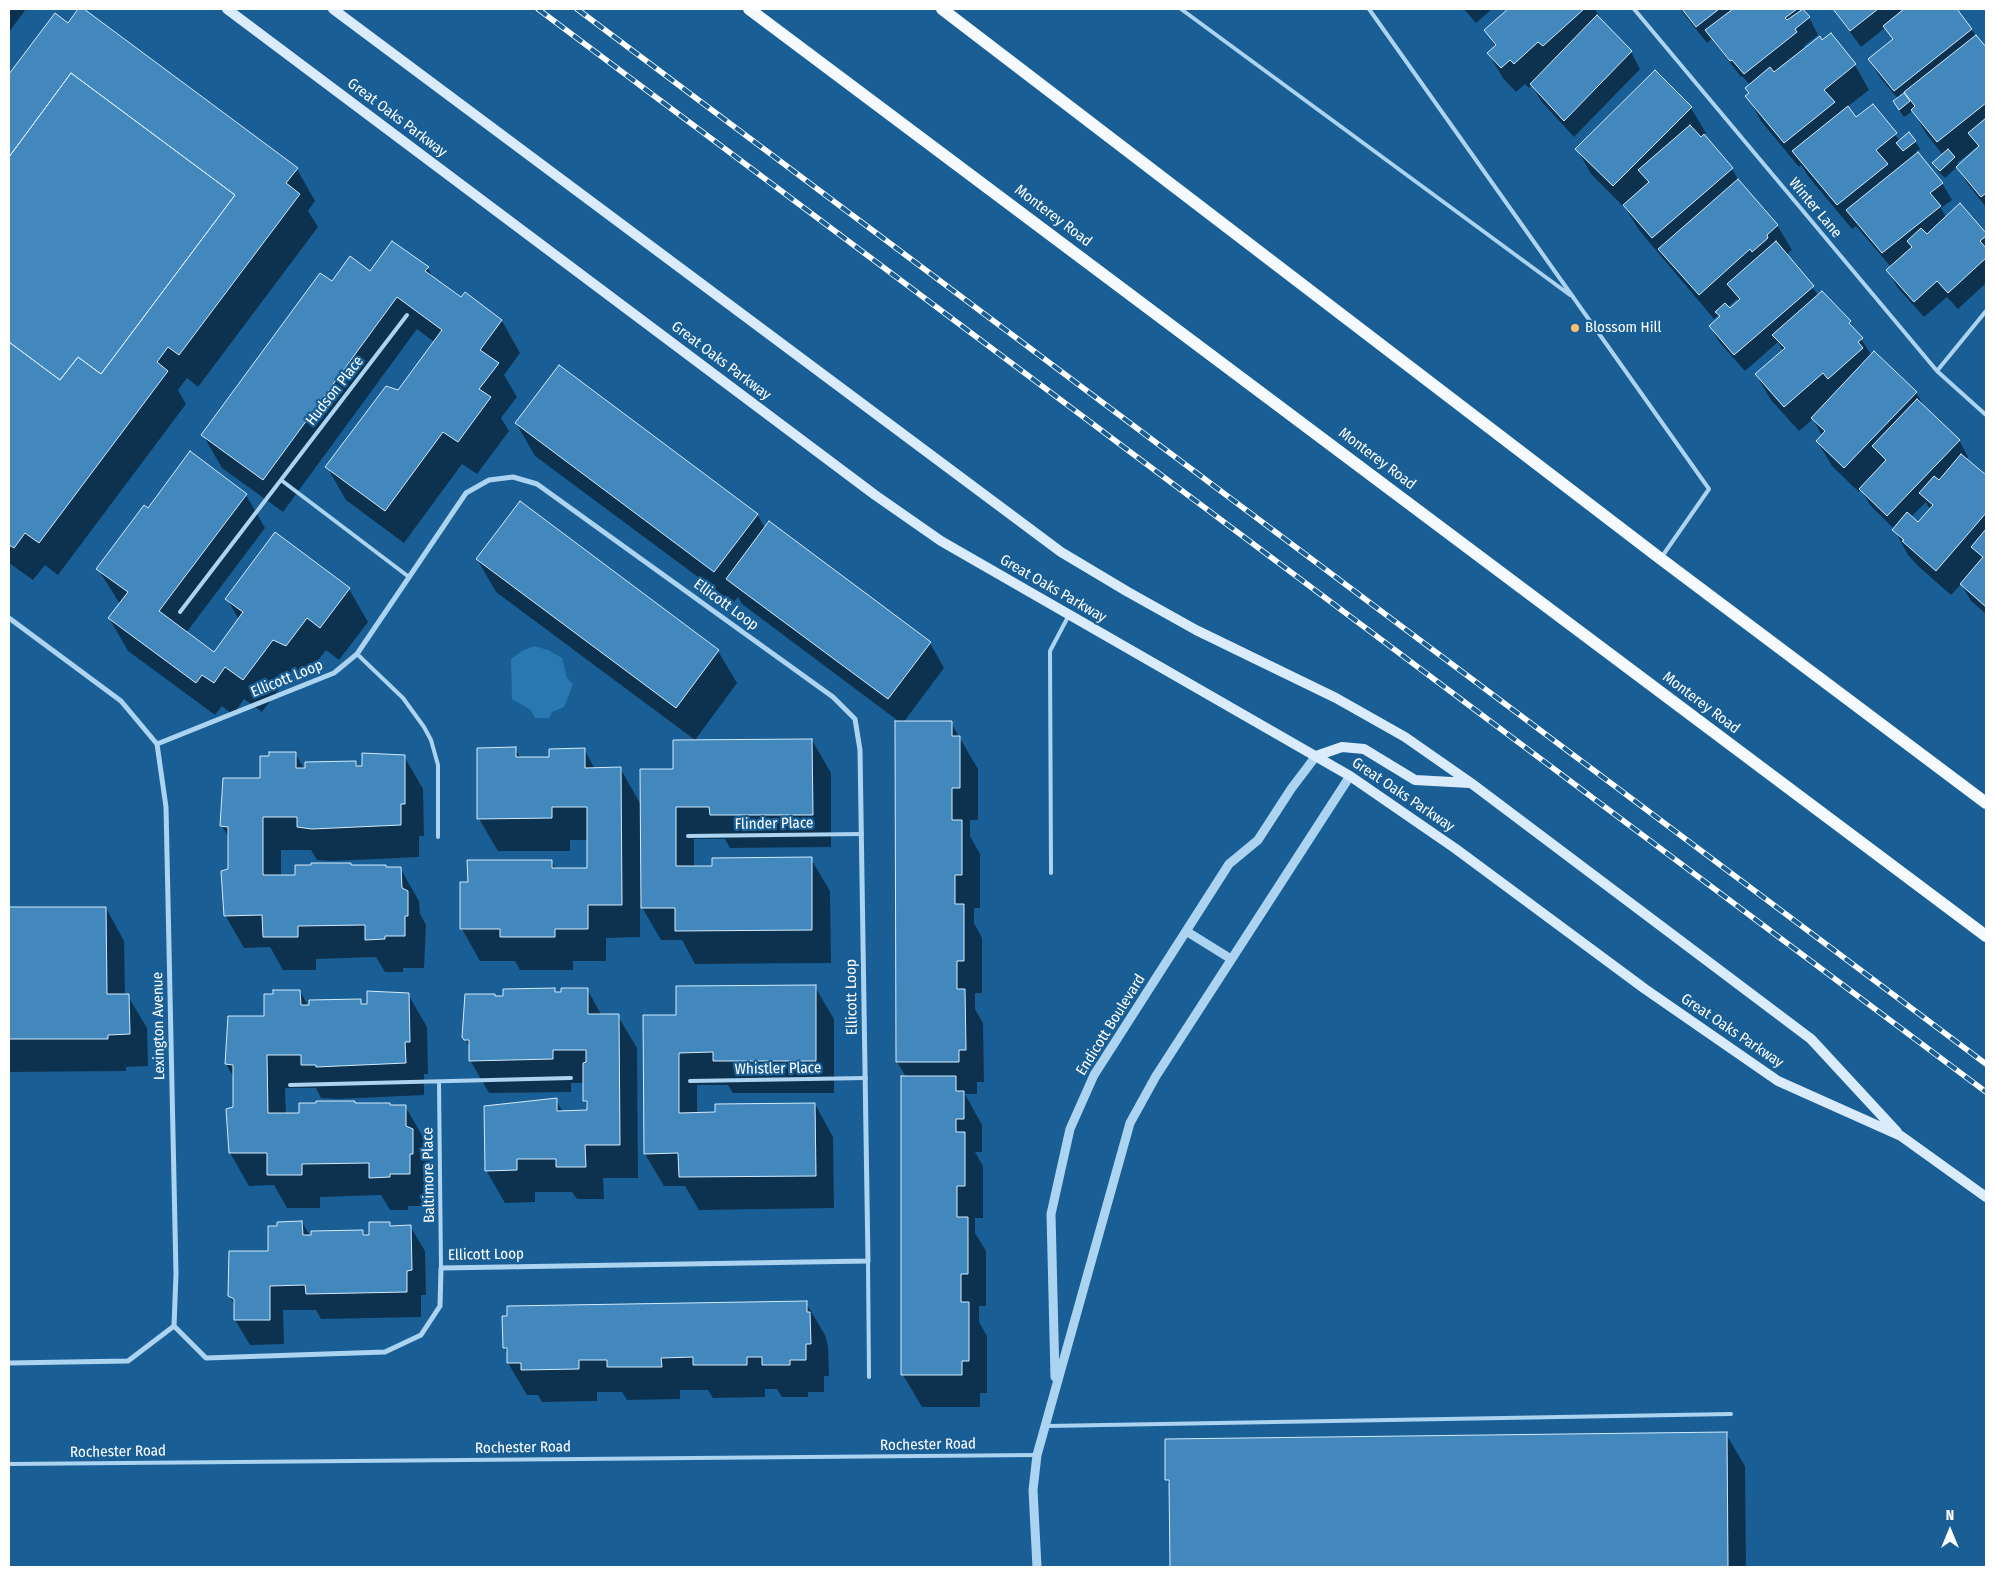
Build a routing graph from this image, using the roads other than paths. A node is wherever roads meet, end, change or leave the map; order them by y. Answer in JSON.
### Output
{"nodes":[{"id":1,"x":227,"y":9,"type":"edge"},
{"id":2,"x":333,"y":9,"type":"edge"},
{"id":3,"x":749,"y":9,"type":"edge"},
{"id":4,"x":942,"y":9,"type":"edge"},
{"id":5,"x":1181,"y":9,"type":"edge"},
{"id":6,"x":1368,"y":9,"type":"edge"},
{"id":7,"x":1634,"y":9,"type":"edge"},
{"id":8,"x":1574,"y":298,"type":"junction"},
{"id":9,"x":1986,"y":311,"type":"edge"},
{"id":10,"x":407,"y":315,"type":"dead end"},
{"id":11,"x":1937,"y":372,"type":"junction"},
{"id":12,"x":1986,"y":415,"type":"edge"},
{"id":13,"x":280,"y":480,"type":"junction"},
{"id":14,"x":1660,"y":558,"type":"junction"},
{"id":15,"x":409,"y":577,"type":"junction"},
{"id":16,"x":180,"y":612,"type":"dead end"},
{"id":17,"x":1069,"y":615,"type":"junction"},
{"id":18,"x":9,"y":618,"type":"edge"},
{"id":19,"x":357,"y":654,"type":"junction"},
{"id":20,"x":158,"y":744,"type":"junction"},
{"id":21,"x":1316,"y":756,"type":"junction"},
{"id":22,"x":1350,"y":776,"type":"junction"},
{"id":23,"x":1471,"y":783,"type":"junction"},
{"id":24,"x":1986,"y":803,"type":"edge"},
{"id":25,"x":862,"y":834,"type":"junction"},
{"id":26,"x":688,"y":836,"type":"dead end"},
{"id":27,"x":438,"y":837,"type":"dead end"},
{"id":28,"x":1051,"y":873,"type":"dead end"},
{"id":29,"x":1186,"y":931,"type":"junction"},
{"id":30,"x":1986,"y":936,"type":"edge"},
{"id":31,"x":1231,"y":959,"type":"junction"},
{"id":32,"x":571,"y":1078,"type":"dead end"},
{"id":33,"x":866,"y":1078,"type":"junction"},
{"id":34,"x":690,"y":1081,"type":"dead end"},
{"id":35,"x":439,"y":1082,"type":"junction"},
{"id":36,"x":290,"y":1085,"type":"dead end"},
{"id":37,"x":1901,"y":1136,"type":"junction"},
{"id":38,"x":1986,"y":1197,"type":"edge"},
{"id":39,"x":868,"y":1261,"type":"junction"},
{"id":40,"x":441,"y":1268,"type":"junction"},
{"id":41,"x":174,"y":1326,"type":"junction"},
{"id":42,"x":9,"y":1363,"type":"edge"},
{"id":43,"x":869,"y":1377,"type":"dead end"},
{"id":44,"x":1055,"y":1386,"type":"junction"},
{"id":45,"x":1731,"y":1414,"type":"dead end"},
{"id":46,"x":1044,"y":1426,"type":"junction"},
{"id":47,"x":1037,"y":1455,"type":"junction"},
{"id":48,"x":9,"y":1464,"type":"edge"},
{"id":49,"x":1037,"y":1567,"type":"edge"}],
"edges":[{"from":1,"to":17,"type":"main road","name":"Great Oaks Parkway"},
{"from":2,"to":23,"type":"main road","name":"Great Oaks Parkway"},
{"from":3,"to":30,"type":"main road","name":"Monterey Road"},
{"from":4,"to":14,"type":"main road"},
{"from":5,"to":8,"type":"lane"},
{"from":6,"to":8,"type":"lane"},
{"from":7,"to":11,"type":"lane","name":"Winter Lane"},
{"from":8,"to":14,"type":"lane"},
{"from":9,"to":11,"type":"lane"},
{"from":10,"to":13,"type":"lane","name":"Hudson Place"},
{"from":11,"to":12,"type":"lane","name":"Winter Lane"},
{"from":13,"to":15,"type":"lane"},
{"from":13,"to":16,"type":"lane","name":"Hudson Place"},
{"from":14,"to":24,"type":"main road"},
{"from":15,"to":19,"type":"street","name":"Ellicott Loop"},
{"from":15,"to":25,"type":"street","name":"Ellicott Loop"},
{"from":17,"to":21,"type":"main road","name":"Great Oaks Parkway"},
{"from":17,"to":28,"type":"lane"},
{"from":18,"to":20,"type":"street"},
{"from":19,"to":20,"type":"street","name":"Ellicott Loop"},
{"from":19,"to":27,"type":"lane"},
{"from":20,"to":41,"type":"street","name":"Lexington Avenue"},
{"from":21,"to":22,"type":"main road","name":"Great Oaks Parkway"},
{"from":21,"to":23,"type":"main road"},
{"from":21,"to":29,"type":"street","name":"Endicott Boulevard"},
{"from":22,"to":31,"type":"street","name":"Endicott Boulevard"},
{"from":22,"to":37,"type":"main road","name":"Great Oaks Parkway"},
{"from":23,"to":37,"type":"main road","name":"Great Oaks Parkway"},
{"from":25,"to":26,"type":"lane","name":"Flinder Place"},
{"from":25,"to":33,"type":"street","name":"Ellicott Loop"},
{"from":29,"to":31,"type":"street"},
{"from":29,"to":44,"type":"street","name":"Endicott Boulevard"},
{"from":31,"to":44,"type":"street","name":"Endicott Boulevard"},
{"from":32,"to":35,"type":"lane"},
{"from":33,"to":34,"type":"lane","name":"Whistler Place"},
{"from":33,"to":39,"type":"street","name":"Ellicott Loop"},
{"from":35,"to":36,"type":"lane"},
{"from":35,"to":40,"type":"lane","name":"Baltimore Place"},
{"from":37,"to":38,"type":"main road","name":"Great Oaks Parkway"},
{"from":39,"to":40,"type":"street","name":"Ellicott Loop"},
{"from":39,"to":43,"type":"lane","name":"Ellicott Loop"},
{"from":40,"to":41,"type":"street","name":"Ellicott Loop"},
{"from":41,"to":42,"type":"street"},
{"from":44,"to":46,"type":"street","name":"Endicott Boulevard"},
{"from":45,"to":46,"type":"lane"},
{"from":46,"to":47,"type":"street","name":"Endicott Boulevard"},
{"from":47,"to":48,"type":"lane","name":"Rochester Road"},
{"from":47,"to":49,"type":"street","name":"Endicott Boulevard"}]}
